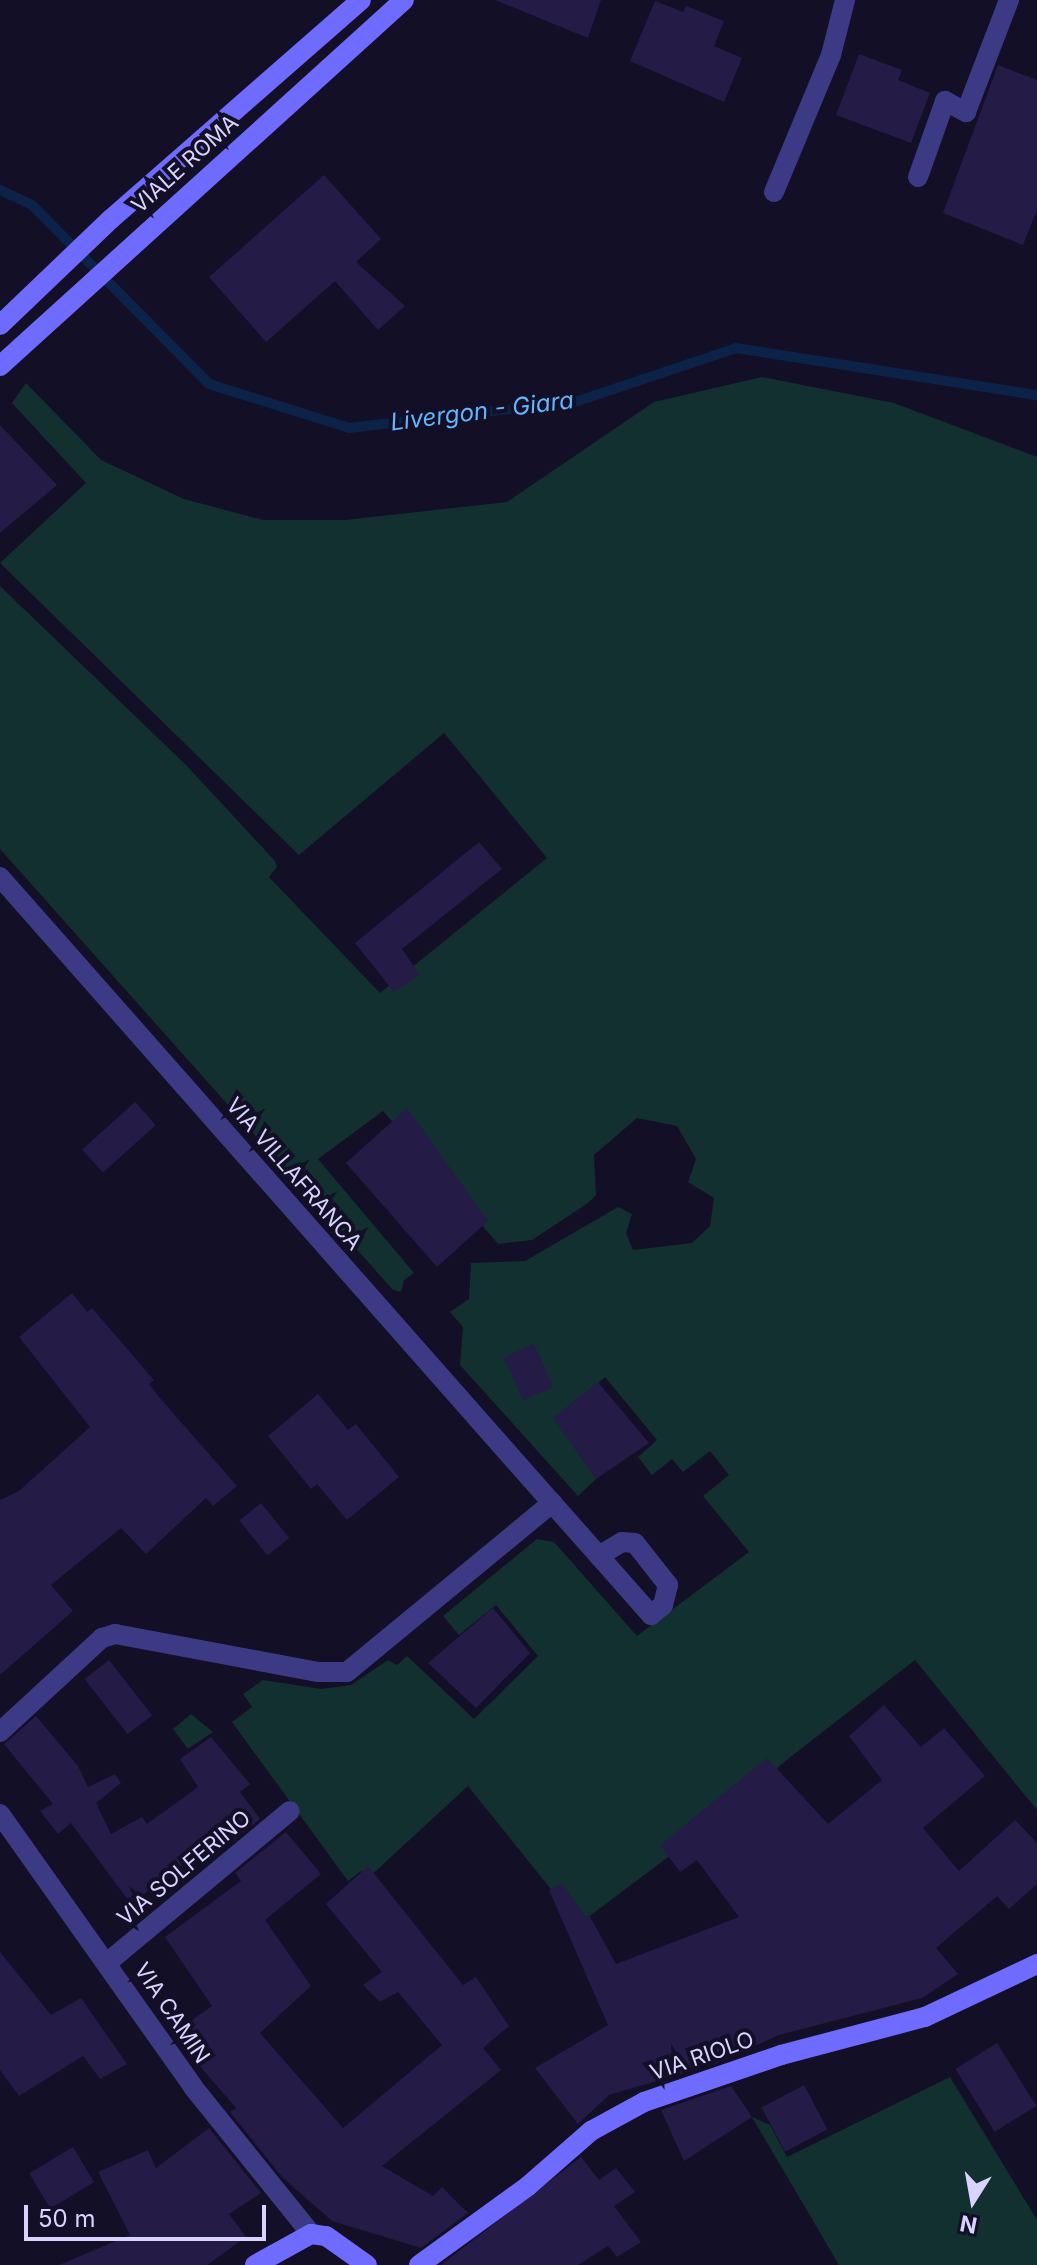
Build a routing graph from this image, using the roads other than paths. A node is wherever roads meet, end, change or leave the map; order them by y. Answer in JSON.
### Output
{"nodes":[{"id":1,"x":361,"y":0,"type":"edge"},
{"id":2,"x":404,"y":0,"type":"edge"},
{"id":3,"x":845,"y":0,"type":"edge"},
{"id":4,"x":1009,"y":0,"type":"edge"},
{"id":5,"x":263,"y":86,"type":"junction"},
{"id":6,"x":283,"y":108,"type":"junction"},
{"id":7,"x":185,"y":154,"type":"junction"},
{"id":8,"x":206,"y":177,"type":"junction"},
{"id":9,"x":918,"y":177,"type":"dead end"},
{"id":10,"x":774,"y":192,"type":"dead end"},
{"id":11,"x":0,"y":325,"type":"edge"},
{"id":12,"x":0,"y":366,"type":"edge"},
{"id":13,"x":0,"y":877,"type":"edge"},
{"id":14,"x":552,"y":1503,"type":"junction"},
{"id":15,"x":599,"y":1556,"type":"dead end"},
{"id":16,"x":0,"y":1732,"type":"edge"},
{"id":17,"x":290,"y":1811,"type":"dead end"},
{"id":18,"x":0,"y":1814,"type":"edge"},
{"id":19,"x":108,"y":1962,"type":"junction"},
{"id":20,"x":1037,"y":1964,"type":"edge"},
{"id":21,"x":311,"y":2234,"type":"junction"},
{"id":22,"x":255,"y":2265,"type":"edge"},
{"id":23,"x":367,"y":2265,"type":"edge"},
{"id":24,"x":419,"y":2265,"type":"edge"}],
"edges":[{"from":1,"to":5,"type":"main road","name":"VIALE ROMA"},
{"from":2,"to":6,"type":"main road","name":"VIALE ROMA"},
{"from":3,"to":10,"type":"street"},
{"from":4,"to":9,"type":"street"},
{"from":5,"to":6,"type":"main road"},
{"from":5,"to":7,"type":"main road","name":"VIALE ROMA"},
{"from":6,"to":8,"type":"main road","name":"VIALE ROMA"},
{"from":7,"to":8,"type":"main road"},
{"from":7,"to":11,"type":"main road","name":"VIALE ROMA"},
{"from":8,"to":12,"type":"main road","name":"VIALE ROMA"},
{"from":13,"to":14,"type":"street","name":"VIA VILLAFRANCA"},
{"from":14,"to":15,"type":"street","name":"VIA VILLAFRANCA"},
{"from":14,"to":16,"type":"street"},
{"from":17,"to":19,"type":"street","name":"VIA SOLFERINO"},
{"from":18,"to":19,"type":"street","name":"VIA CAMIN"},
{"from":19,"to":21,"type":"street","name":"VIA CAMIN"},
{"from":20,"to":24,"type":"main road","name":"VIA RIOLO"},
{"from":21,"to":22,"type":"main road"},
{"from":21,"to":23,"type":"main road"}]}
